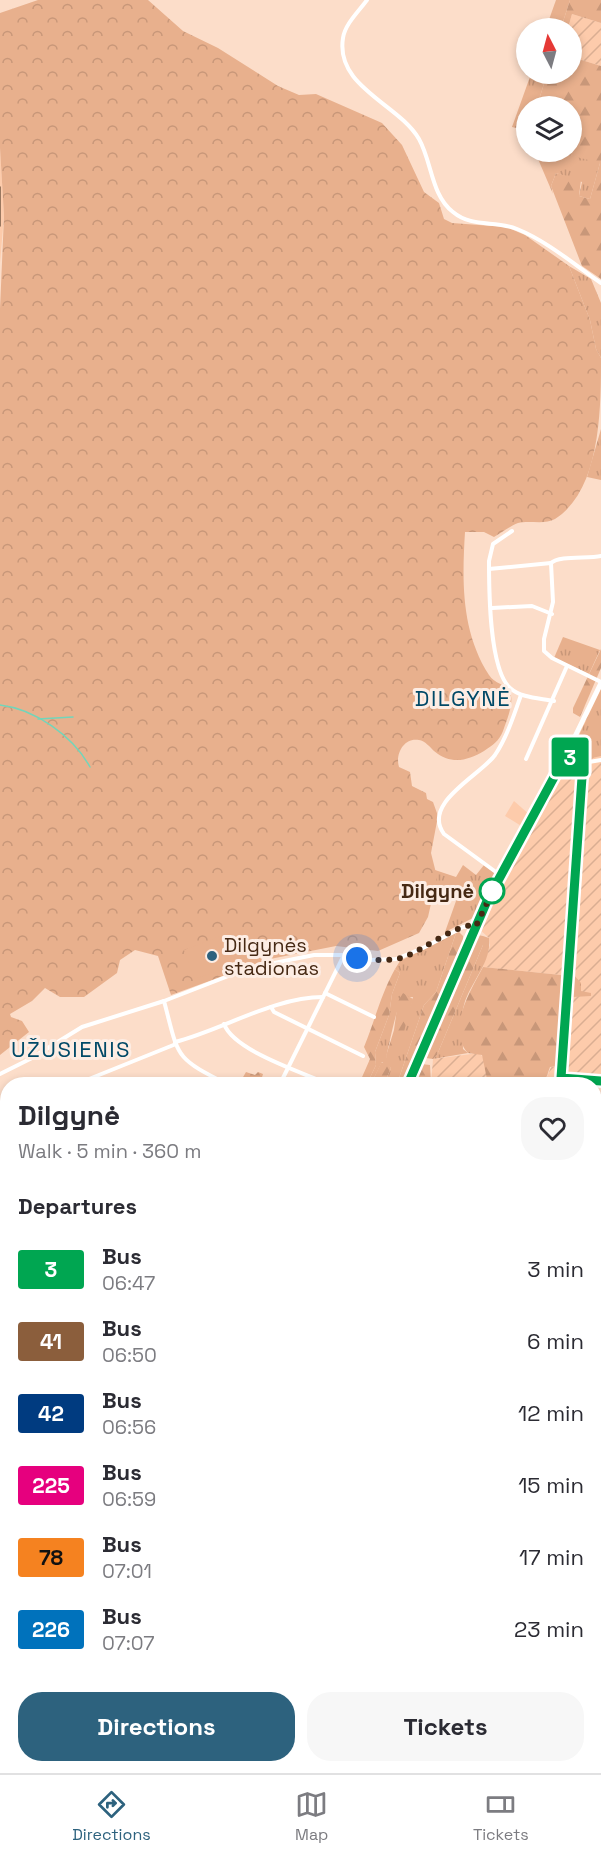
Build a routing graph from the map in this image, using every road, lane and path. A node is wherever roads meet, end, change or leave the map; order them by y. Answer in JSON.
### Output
{"nodes":[{"id":1,"x":367,"y":0,"type":"edge"},
{"id":2,"x":601,"y":284,"type":"edge"},
{"id":3,"x":512,"y":531,"type":"dead end"},
{"id":4,"x":601,"y":556,"type":"edge"},
{"id":5,"x":550,"y":563,"type":"junction"},
{"id":6,"x":489,"y":569,"type":"junction"},
{"id":7,"x":492,"y":608,"type":"junction"},
{"id":8,"x":552,"y":614,"type":"junction"},
{"id":9,"x":567,"y":666,"type":"junction"},
{"id":10,"x":601,"y":683,"type":"edge"},
{"id":11,"x":520,"y":695,"type":"junction"},
{"id":12,"x":554,"y":701,"type":"junction"},
{"id":13,"x":566,"y":755,"type":"junction"},
{"id":14,"x":526,"y":759,"type":"dead end"},
{"id":15,"x":601,"y":760,"type":"edge"},
{"id":16,"x":583,"y":763,"type":"junction"},
{"id":17,"x":500,"y":875,"type":"junction"},
{"id":18,"x":476,"y":926,"type":"junction"},
{"id":19,"x":344,"y":955,"type":"junction"},
{"id":20,"x":324,"y":995,"type":"junction"},
{"id":21,"x":164,"y":1001,"type":"junction"},
{"id":22,"x":271,"y":1007,"type":"junction"},
{"id":23,"x":374,"y":1017,"type":"dead end"},
{"id":24,"x":224,"y":1024,"type":"junction"},
{"id":25,"x":308,"y":1028,"type":"junction"},
{"id":26,"x":175,"y":1043,"type":"junction"},
{"id":27,"x":363,"y":1056,"type":"dead end"},
{"id":28,"x":289,"y":1066,"type":"junction"},
{"id":29,"x":0,"y":1074,"type":"edge"},
{"id":30,"x":94,"y":1077,"type":"edge"},
{"id":31,"x":213,"y":1077,"type":"edge"},
{"id":32,"x":283,"y":1077,"type":"edge"},
{"id":33,"x":313,"y":1077,"type":"edge"},
{"id":34,"x":411,"y":1077,"type":"edge"},
{"id":35,"x":561,"y":1077,"type":"edge"}],
"edges":[{"from":1,"to":2,"type":"street"},
{"from":3,"to":6,"type":"street"},
{"from":4,"to":5,"type":"street"},
{"from":5,"to":6,"type":"street"},
{"from":5,"to":8,"type":"street"},
{"from":6,"to":7,"type":"street"},
{"from":7,"to":8,"type":"street"},
{"from":7,"to":11,"type":"street"},
{"from":8,"to":9,"type":"street"},
{"from":9,"to":10,"type":"street"},
{"from":9,"to":12,"type":"street"},
{"from":10,"to":13,"type":"main road"},
{"from":11,"to":12,"type":"street"},
{"from":11,"to":17,"type":"street"},
{"from":12,"to":14,"type":"street"},
{"from":13,"to":16,"type":"street"},
{"from":13,"to":17,"type":"main road"},
{"from":15,"to":16,"type":"street"},
{"from":16,"to":35,"type":"street"},
{"from":17,"to":18,"type":"main road"},
{"from":18,"to":19,"type":"street"},
{"from":18,"to":34,"type":"main road"},
{"from":19,"to":20,"type":"street"},
{"from":19,"to":21,"type":"street"},
{"from":20,"to":22,"type":"street"},
{"from":20,"to":23,"type":"street"},
{"from":20,"to":25,"type":"street"},
{"from":21,"to":26,"type":"street"},
{"from":21,"to":29,"type":"street"},
{"from":22,"to":24,"type":"street"},
{"from":22,"to":25,"type":"street"},
{"from":24,"to":26,"type":"street"},
{"from":24,"to":28,"type":"street"},
{"from":25,"to":27,"type":"street"},
{"from":25,"to":28,"type":"street"},
{"from":26,"to":30,"type":"street"},
{"from":26,"to":31,"type":"street"},
{"from":28,"to":32,"type":"street"},
{"from":28,"to":33,"type":"street"}]}
